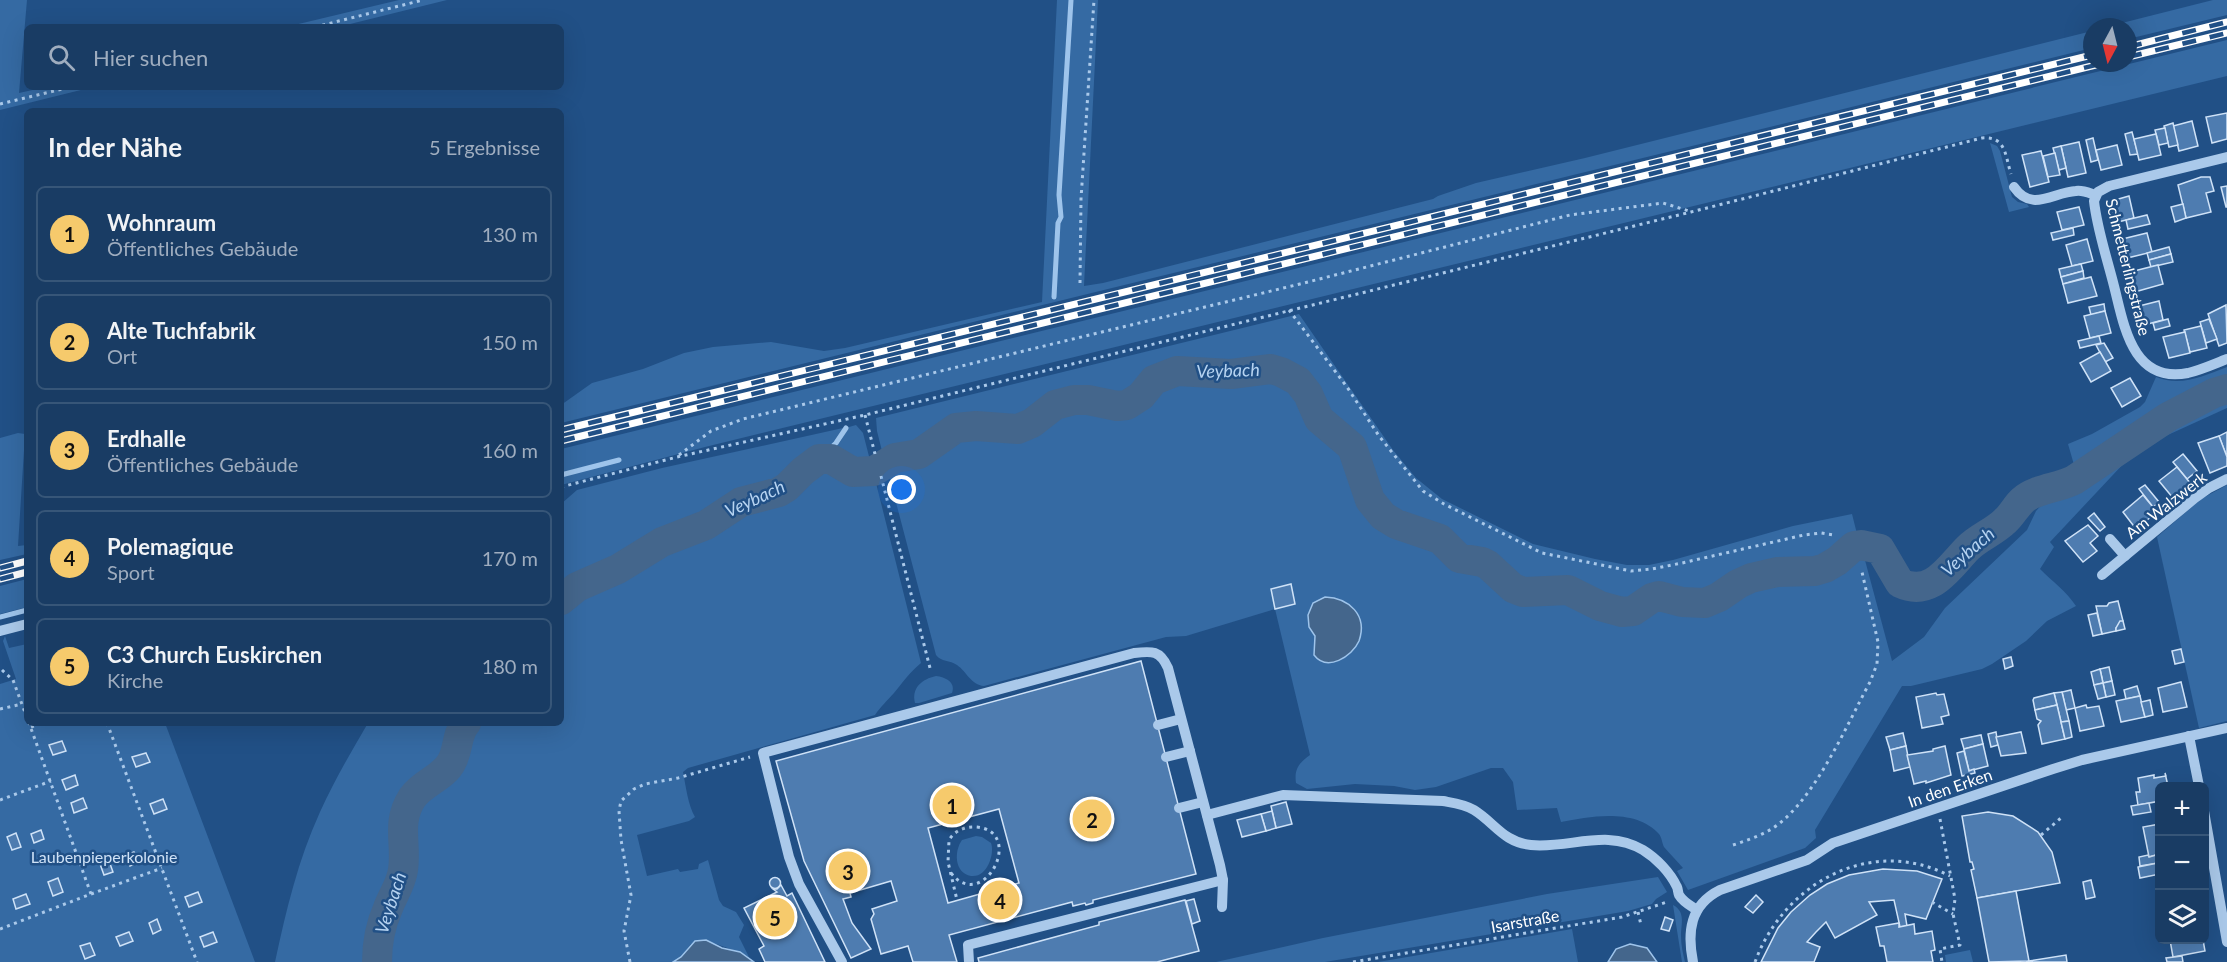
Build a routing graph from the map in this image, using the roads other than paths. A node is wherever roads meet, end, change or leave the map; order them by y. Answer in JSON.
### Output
{"nodes":[{"id":1,"x":2227,"y":157,"type":"edge"},
{"id":2,"x":2014,"y":187,"type":"road end"},
{"id":3,"x":2095,"y":195,"type":"junction"},
{"id":4,"x":2227,"y":359,"type":"edge"},
{"id":5,"x":2227,"y":479,"type":"edge"},
{"id":6,"x":2110,"y":539,"type":"dead end"},
{"id":7,"x":2125,"y":556,"type":"junction"},
{"id":8,"x":2102,"y":575,"type":"dead end"},
{"id":9,"x":24,"y":625,"type":"edge"},
{"id":10,"x":0,"y":631,"type":"edge"},
{"id":11,"x":1181,"y":719,"type":"junction"},
{"id":12,"x":1158,"y":725,"type":"dead end"},
{"id":13,"x":2227,"y":728,"type":"edge"},
{"id":14,"x":2189,"y":736,"type":"junction"},
{"id":15,"x":1190,"y":751,"type":"junction"},
{"id":16,"x":1166,"y":757,"type":"dead end"},
{"id":17,"x":2198,"y":782,"type":"edge"},
{"id":18,"x":1203,"y":802,"type":"junction"},
{"id":19,"x":1179,"y":808,"type":"dead end"},
{"id":20,"x":1207,"y":815,"type":"junction"},
{"id":21,"x":2209,"y":835,"type":"edge"},
{"id":22,"x":1223,"y":880,"type":"junction"},
{"id":23,"x":1222,"y":907,"type":"dead end"},
{"id":24,"x":1697,"y":910,"type":"junction"},
{"id":25,"x":2227,"y":942,"type":"edge"},
{"id":26,"x":842,"y":962,"type":"edge"},
{"id":27,"x":969,"y":962,"type":"edge"},
{"id":28,"x":1693,"y":962,"type":"edge"}],
"edges":[{"from":1,"to":3,"type":"street","name":"Schmetterlingstraße"},
{"from":2,"to":3,"type":"street","name":"Schmetterlingstraße"},
{"from":3,"to":4,"type":"street","name":"Schmetterlingstraße"},
{"from":5,"to":7,"type":"street","name":"Am Walzwerk"},
{"from":6,"to":7,"type":"street","name":"Am Walzwerk"},
{"from":7,"to":8,"type":"street","name":"Am Walzwerk"},
{"from":9,"to":10,"type":"street"},
{"from":11,"to":12,"type":"street"},
{"from":11,"to":15,"type":"street"},
{"from":11,"to":26,"type":"street"},
{"from":13,"to":14,"type":"street","name":"In den Erken"},
{"from":14,"to":17,"type":"street"},
{"from":14,"to":24,"type":"street","name":"In den Erken"},
{"from":15,"to":16,"type":"street"},
{"from":15,"to":18,"type":"street"},
{"from":18,"to":19,"type":"street"},
{"from":18,"to":20,"type":"street"},
{"from":20,"to":22,"type":"street"},
{"from":20,"to":24,"type":"street"},
{"from":21,"to":25,"type":"street"},
{"from":22,"to":23,"type":"street"},
{"from":22,"to":27,"type":"street"},
{"from":24,"to":28,"type":"street"}]}
